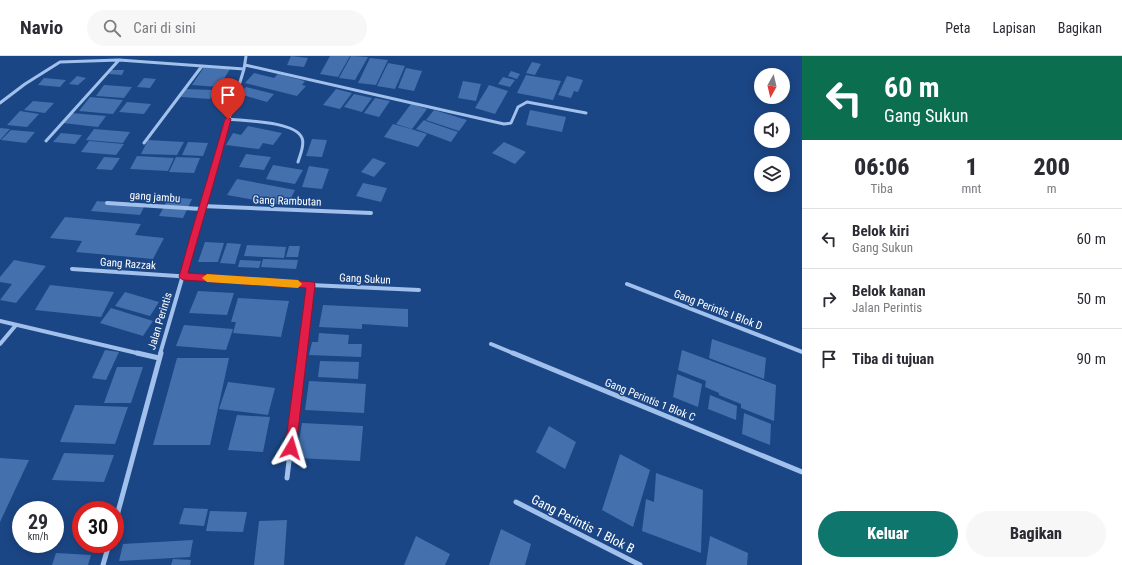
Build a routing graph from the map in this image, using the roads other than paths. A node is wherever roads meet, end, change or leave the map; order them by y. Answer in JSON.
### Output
{"nodes":[{"id":1,"x":246,"y":56,"type":"edge"},
{"id":2,"x":119,"y":60,"type":"junction"},
{"id":3,"x":202,"y":66,"type":"junction"},
{"id":4,"x":244,"y":67,"type":"junction"},
{"id":5,"x":0,"y":103,"type":"edge"},
{"id":6,"x":586,"y":113,"type":"dead end"},
{"id":7,"x":228,"y":119,"type":"junction"},
{"id":8,"x":46,"y":141,"type":"dead end"},
{"id":9,"x":144,"y":143,"type":"dead end"},
{"id":10,"x":298,"y":162,"type":"dead end"},
{"id":11,"x":107,"y":203,"type":"dead end"},
{"id":12,"x":202,"y":208,"type":"junction"},
{"id":13,"x":371,"y":213,"type":"dead end"},
{"id":14,"x":72,"y":269,"type":"dead end"},
{"id":15,"x":183,"y":277,"type":"junction"},
{"id":16,"x":627,"y":284,"type":"dead end"},
{"id":17,"x":310,"y":285,"type":"junction"},
{"id":18,"x":419,"y":290,"type":"dead end"},
{"id":19,"x":0,"y":321,"type":"edge"},
{"id":20,"x":16,"y":325,"type":"junction"},
{"id":21,"x":0,"y":344,"type":"edge"},
{"id":22,"x":491,"y":344,"type":"dead end"},
{"id":23,"x":802,"y":352,"type":"edge"},
{"id":24,"x":159,"y":358,"type":"junction"},
{"id":25,"x":802,"y":472,"type":"edge"},
{"id":26,"x":287,"y":478,"type":"dead end"},
{"id":27,"x":121,"y":501,"type":"edge"},
{"id":28,"x":516,"y":502,"type":"dead end"},
{"id":29,"x":106,"y":553,"type":"edge"},
{"id":30,"x":103,"y":565,"type":"edge"},
{"id":31,"x":640,"y":565,"type":"edge"}],
"edges":[{"from":1,"to":4,"type":"street","name":"Jalan Perintis"},
{"from":2,"to":3,"type":"street"},
{"from":2,"to":5,"type":"street"},
{"from":2,"to":8,"type":"street"},
{"from":3,"to":4,"type":"street"},
{"from":3,"to":9,"type":"street"},
{"from":4,"to":6,"type":"street"},
{"from":4,"to":7,"type":"street","name":"Jalan Perintis"},
{"from":7,"to":10,"type":"street"},
{"from":7,"to":12,"type":"street","name":"Jalan Perintis"},
{"from":11,"to":12,"type":"street","name":"gang jambu"},
{"from":12,"to":13,"type":"street","name":"Gang Rambutan"},
{"from":12,"to":15,"type":"street","name":"Jalan Perintis"},
{"from":14,"to":15,"type":"street","name":"Gang Razzak"},
{"from":15,"to":17,"type":"street","name":"Gang Sukun"},
{"from":15,"to":24,"type":"street","name":"Jalan Perintis"},
{"from":16,"to":23,"type":"street","name":"Gang Perintis I Blok D"},
{"from":17,"to":18,"type":"street","name":"Gang Sukun"},
{"from":17,"to":26,"type":"street"},
{"from":19,"to":20,"type":"street"},
{"from":20,"to":21,"type":"street"},
{"from":20,"to":24,"type":"street"},
{"from":22,"to":25,"type":"street","name":"Gang Perintis 1 Blok C"},
{"from":24,"to":27,"type":"street","name":"Jalan Perintis"},
{"from":28,"to":31,"type":"street","name":"Gang Perintis 1 Blok B"},
{"from":29,"to":30,"type":"street"}]}
